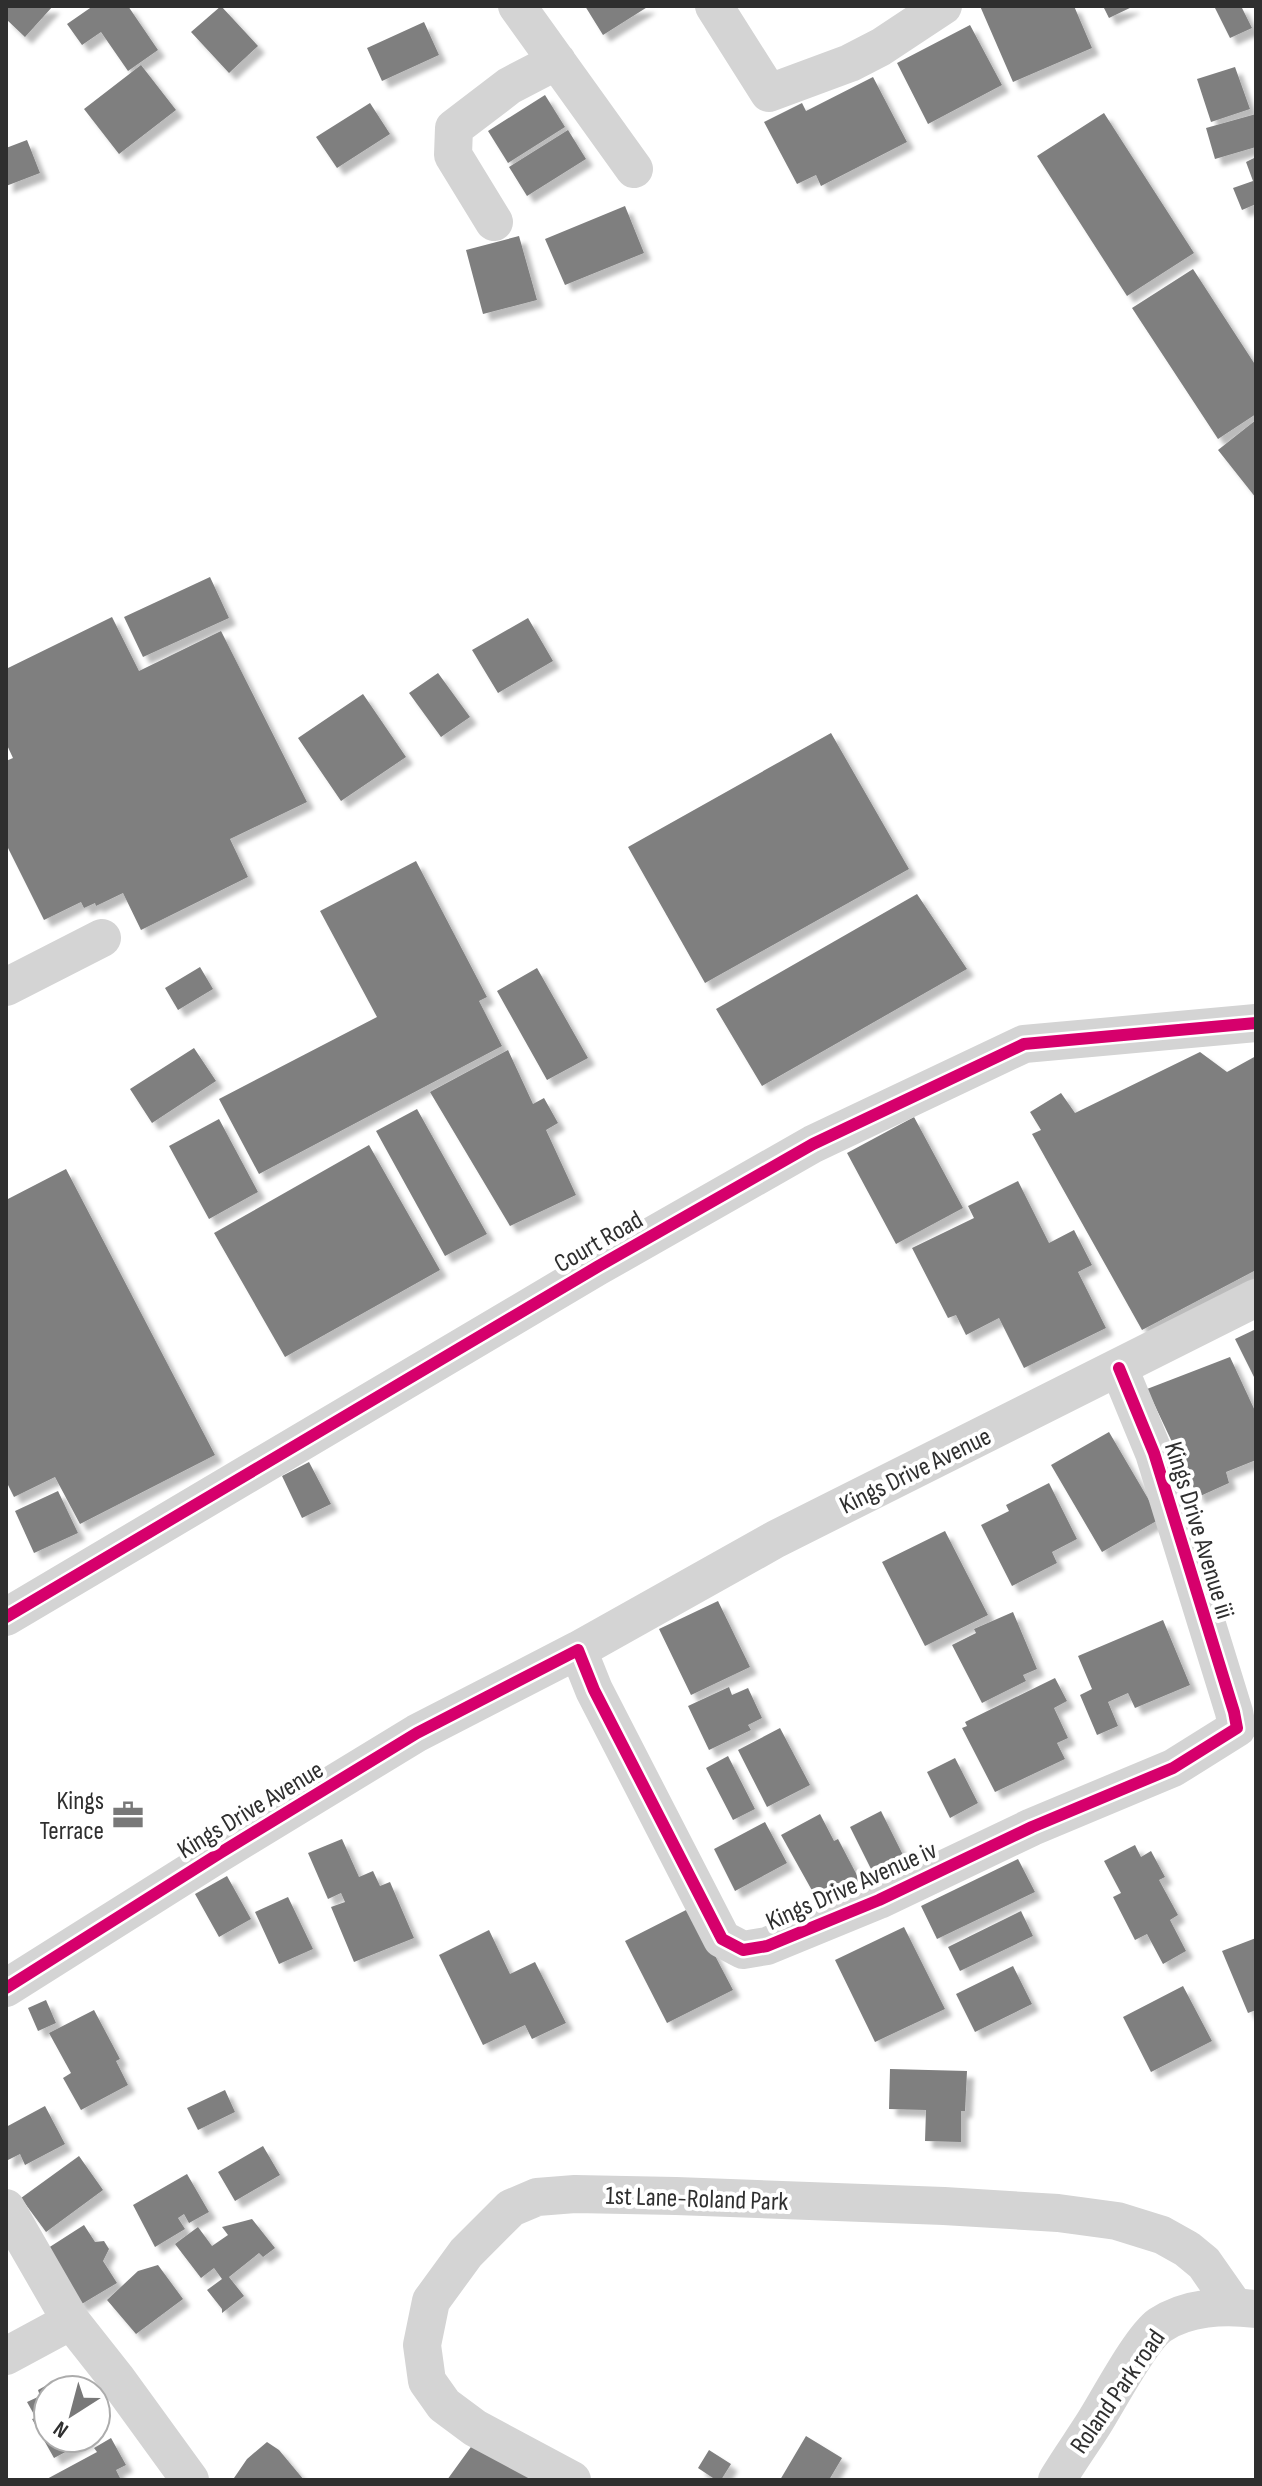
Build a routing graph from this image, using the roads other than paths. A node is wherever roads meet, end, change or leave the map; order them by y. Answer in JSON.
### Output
{"nodes":[{"id":1,"x":517,"y":6,"type":"edge"},
{"id":2,"x":714,"y":6,"type":"edge"},
{"id":3,"x":943,"y":6,"type":"edge"},
{"id":4,"x":557,"y":61,"type":"junction"},
{"id":5,"x":634,"y":169,"type":"dead end"},
{"id":6,"x":494,"y":222,"type":"dead end"},
{"id":7,"x":102,"y":938,"type":"dead end"},
{"id":8,"x":6,"y":987,"type":"edge"},
{"id":9,"x":1256,"y":1023,"type":"edge"},
{"id":10,"x":1256,"y":1298,"type":"edge"},
{"id":11,"x":1119,"y":1368,"type":"junction"},
{"id":12,"x":6,"y":1617,"type":"edge"},
{"id":13,"x":578,"y":1650,"type":"junction"},
{"id":14,"x":1173,"y":1768,"type":"joint"},
{"id":15,"x":6,"y":1988,"type":"edge"},
{"id":16,"x":6,"y":2208,"type":"edge"},
{"id":17,"x":1245,"y":2307,"type":"edge"},
{"id":18,"x":71,"y":2321,"type":"junction"},
{"id":19,"x":6,"y":2356,"type":"edge"},
{"id":20,"x":190,"y":2480,"type":"edge"},
{"id":21,"x":572,"y":2480,"type":"edge"},
{"id":22,"x":1057,"y":2480,"type":"edge"}],
"edges":[{"from":1,"to":4,"type":"street"},
{"from":2,"to":3,"type":"street"},
{"from":4,"to":5,"type":"street"},
{"from":4,"to":6,"type":"street"},
{"from":7,"to":8,"type":"street"},
{"from":9,"to":12,"type":"street","name":"Court Road"},
{"from":10,"to":11,"type":"street","name":"Kings Drive Avenue"},
{"from":11,"to":13,"type":"street","name":"Kings Drive Avenue"},
{"from":11,"to":14,"type":"street","name":"Kings Drive Avenue iii"},
{"from":13,"to":14,"type":"street","name":"Kings Drive Avenue iv"},
{"from":13,"to":15,"type":"street","name":"Kings Drive Avenue"},
{"from":16,"to":18,"type":"street"},
{"from":17,"to":21,"type":"street","name":"1st Lane-Roland Park"},
{"from":17,"to":22,"type":"street","name":"Roland Park road"},
{"from":18,"to":19,"type":"street"},
{"from":18,"to":20,"type":"street"}]}
